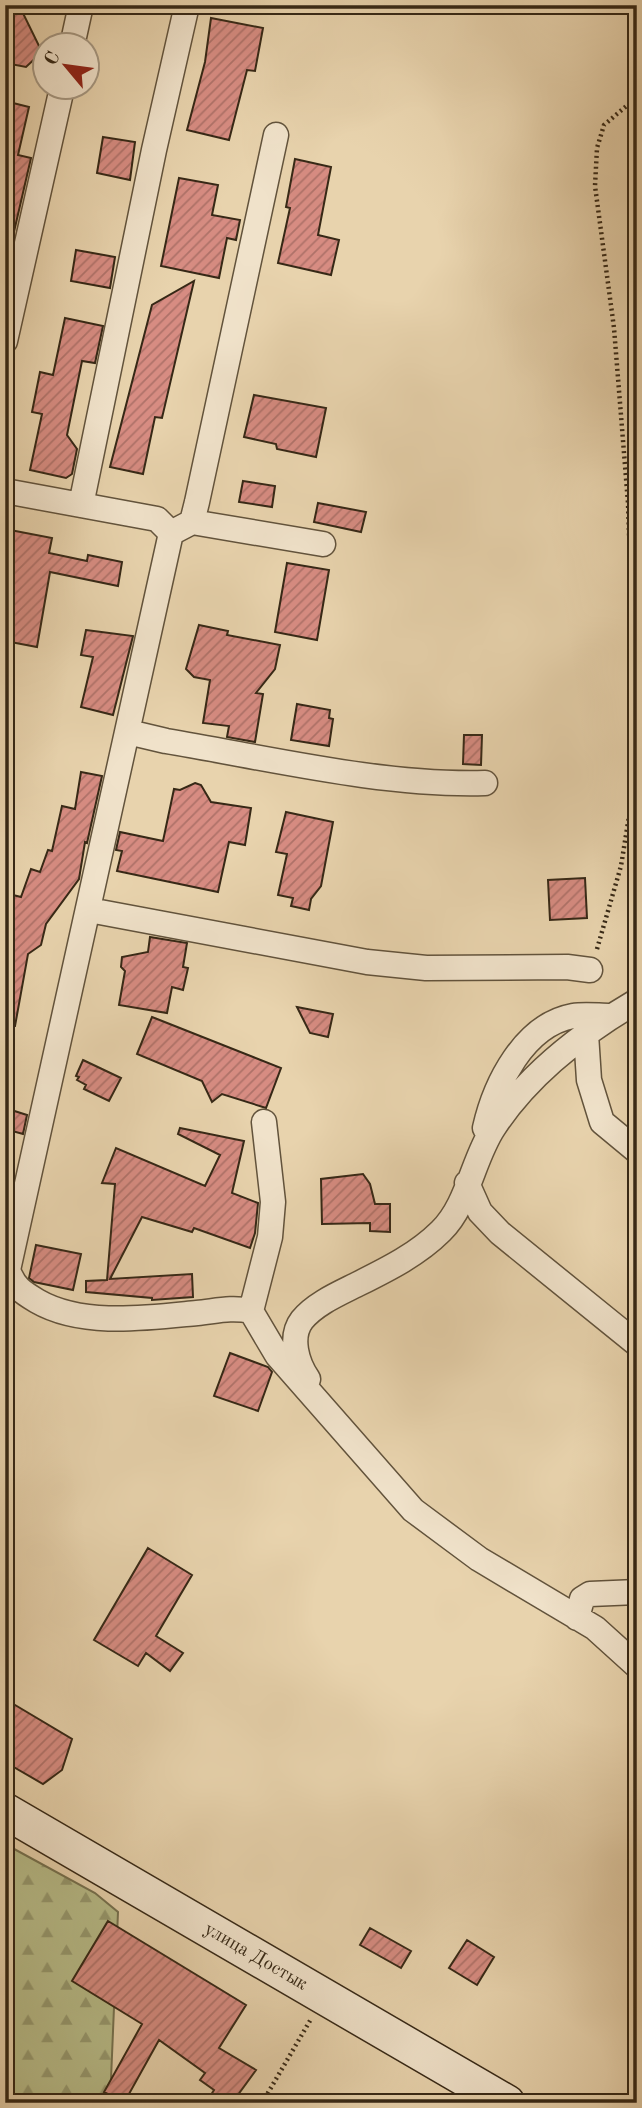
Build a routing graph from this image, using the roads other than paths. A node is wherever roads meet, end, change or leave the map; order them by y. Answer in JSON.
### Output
{"nodes":[{"id":1,"x":81,"y":5,"type":"edge"},
{"id":2,"x":187,"y":5,"type":"edge"},
{"id":3,"x":75,"y":32,"type":"edge"},
{"id":4,"x":59,"y":102,"type":"edge"},
{"id":5,"x":276,"y":135,"type":"dead end"},
{"id":6,"x":5,"y":341,"type":"edge"},
{"id":7,"x":5,"y":491,"type":"edge"},
{"id":8,"x":81,"y":505,"type":"junction"},
{"id":9,"x":181,"y":527,"type":"junction"},
{"id":10,"x":323,"y":544,"type":"dead end"},
{"id":11,"x":128,"y":732,"type":"junction"},
{"id":12,"x":485,"y":783,"type":"dead end"},
{"id":13,"x":89,"y":909,"type":"junction"},
{"id":14,"x":590,"y":970,"type":"road end"},
{"id":15,"x":636,"y":1007,"type":"edge"},
{"id":16,"x":611,"y":1016,"type":"junction"},
{"id":17,"x":586,"y":1034,"type":"junction"},
{"id":18,"x":264,"y":1122,"type":"dead end"},
{"id":19,"x":637,"y":1151,"type":"edge"},
{"id":20,"x":477,"y":1160,"type":"junction"},
{"id":21,"x":467,"y":1183,"type":"junction"},
{"id":22,"x":251,"y":1311,"type":"junction"},
{"id":23,"x":268,"y":1338,"type":"junction"},
{"id":24,"x":637,"y":1344,"type":"edge"},
{"id":25,"x":295,"y":1347,"type":"junction"},
{"id":26,"x":328,"y":1413,"type":"junction"},
{"id":27,"x":637,"y":1592,"type":"edge"},
{"id":28,"x":578,"y":1618,"type":"junction"},
{"id":29,"x":637,"y":1666,"type":"edge"},
{"id":30,"x":5,"y":1811,"type":"edge"},
{"id":31,"x":507,"y":2103,"type":"edge"}],
"edges":[{"from":1,"to":3,"type":"street"},
{"from":2,"to":8,"type":"street"},
{"from":4,"to":6,"type":"street"},
{"from":5,"to":9,"type":"street"},
{"from":7,"to":8,"type":"street"},
{"from":8,"to":9,"type":"street"},
{"from":9,"to":10,"type":"street"},
{"from":9,"to":11,"type":"street"},
{"from":11,"to":12,"type":"street"},
{"from":11,"to":13,"type":"street"},
{"from":13,"to":14,"type":"street"},
{"from":13,"to":22,"type":"street"},
{"from":15,"to":16,"type":"street"},
{"from":16,"to":17,"type":"street"},
{"from":16,"to":20,"type":"street"},
{"from":17,"to":19,"type":"street"},
{"from":17,"to":20,"type":"street"},
{"from":18,"to":22,"type":"street"},
{"from":20,"to":21,"type":"street"},
{"from":21,"to":24,"type":"street"},
{"from":21,"to":25,"type":"street"},
{"from":22,"to":23,"type":"street"},
{"from":23,"to":25,"type":"street"},
{"from":23,"to":26,"type":"street"},
{"from":25,"to":26,"type":"street"},
{"from":26,"to":28,"type":"street"},
{"from":27,"to":28,"type":"street"},
{"from":28,"to":29,"type":"street"},
{"from":30,"to":31,"type":"main road","name":"улица Достык"}]}
